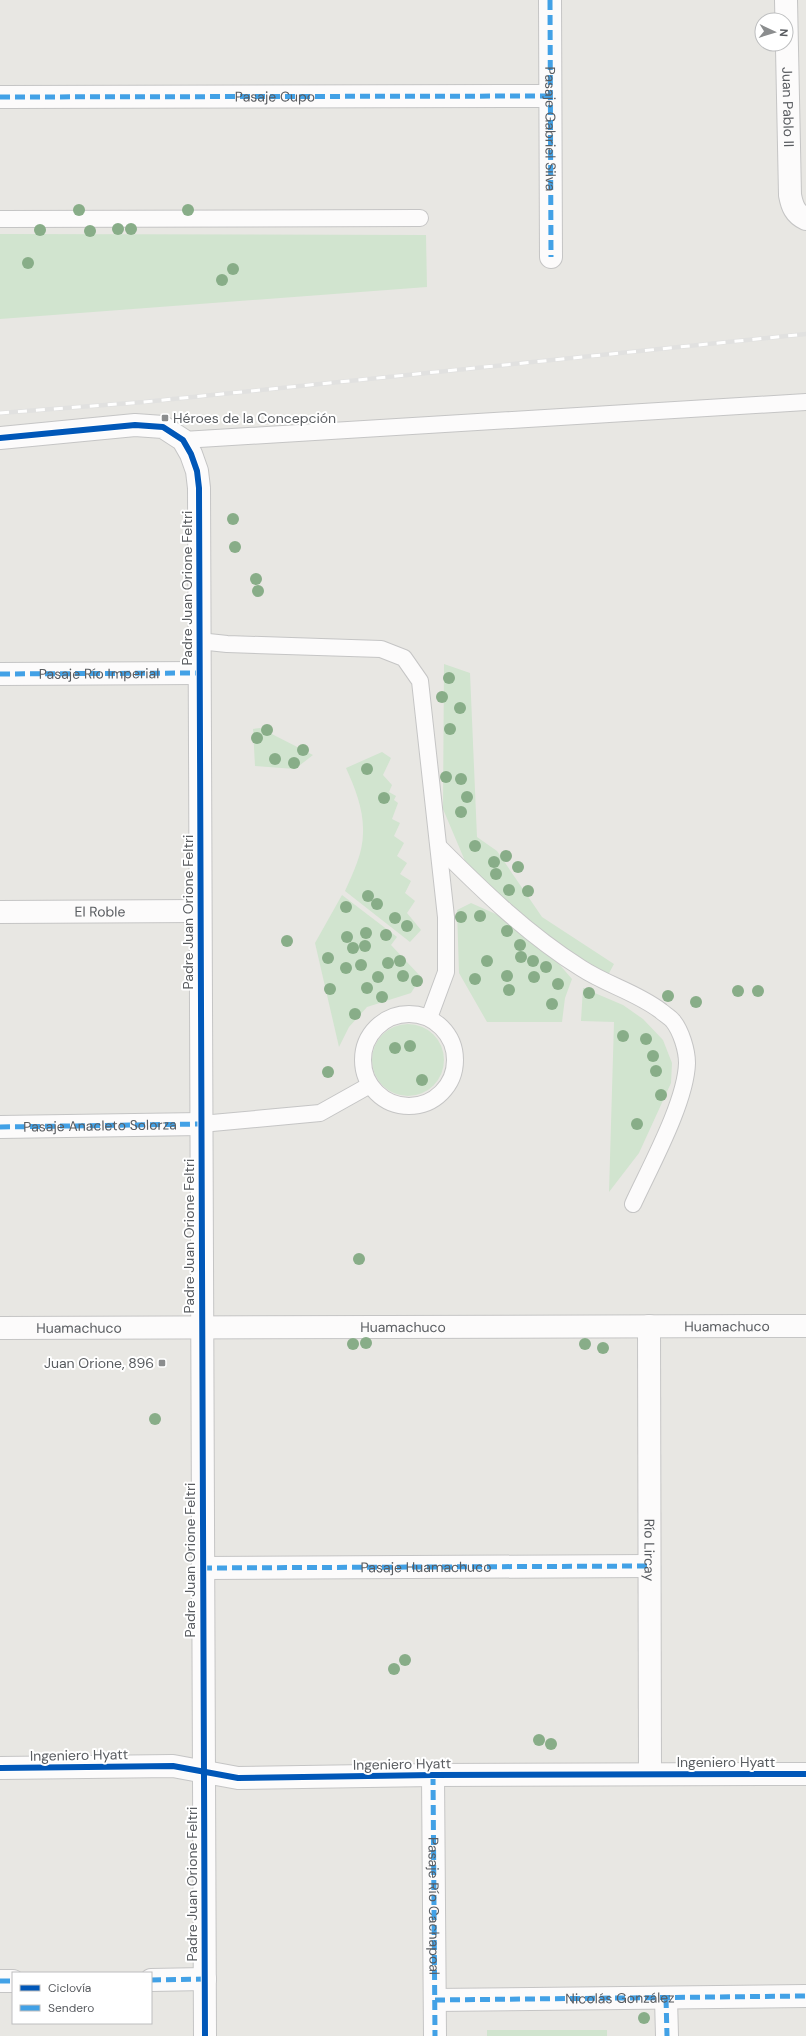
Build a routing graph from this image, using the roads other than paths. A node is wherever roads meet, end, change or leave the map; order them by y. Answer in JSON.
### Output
{"nodes":[{"id":1,"x":550,"y":0,"type":"edge"},
{"id":2,"x":786,"y":0,"type":"edge"},
{"id":3,"x":550,"y":96,"type":"junction"},
{"id":4,"x":0,"y":97,"type":"edge"},
{"id":5,"x":801,"y":216,"type":"edge"},
{"id":6,"x":0,"y":218,"type":"edge"},
{"id":7,"x":420,"y":218,"type":"dead end"},
{"id":8,"x":551,"y":257,"type":"dead end"},
{"id":9,"x":806,"y":402,"type":"edge"},
{"id":10,"x":0,"y":438,"type":"edge"},
{"id":11,"x":183,"y":440,"type":"junction"},
{"id":12,"x":199,"y":641,"type":"junction"},
{"id":13,"x":199,"y":673,"type":"junction"},
{"id":14,"x":0,"y":674,"type":"edge"},
{"id":15,"x":439,"y":846,"type":"junction"},
{"id":16,"x":200,"y":911,"type":"junction"},
{"id":17,"x":0,"y":912,"type":"edge"},
{"id":18,"x":430,"y":1018,"type":"junction"},
{"id":19,"x":370,"y":1085,"type":"junction"},
{"id":20,"x":201,"y":1124,"type":"junction"},
{"id":21,"x":0,"y":1127,"type":"edge"},
{"id":22,"x":633,"y":1204,"type":"dead end"},
{"id":23,"x":649,"y":1326,"type":"junction"},
{"id":24,"x":806,"y":1326,"type":"edge"},
{"id":25,"x":202,"y":1327,"type":"junction"},
{"id":26,"x":0,"y":1328,"type":"edge"},
{"id":27,"x":649,"y":1566,"type":"junction"},
{"id":28,"x":202,"y":1568,"type":"junction"},
{"id":29,"x":0,"y":1768,"type":"edge"},
{"id":30,"x":204,"y":1772,"type":"junction"},
{"id":31,"x":650,"y":1774,"type":"junction"},
{"id":32,"x":806,"y":1774,"type":"edge"},
{"id":33,"x":433,"y":1775,"type":"junction"},
{"id":34,"x":204,"y":1979,"type":"junction"},
{"id":35,"x":152,"y":1980,"type":"edge"},
{"id":36,"x":0,"y":1981,"type":"edge"},
{"id":37,"x":12,"y":1981,"type":"edge"},
{"id":38,"x":806,"y":1996,"type":"edge"},
{"id":39,"x":666,"y":1998,"type":"junction"},
{"id":40,"x":435,"y":2000,"type":"junction"},
{"id":41,"x":205,"y":2036,"type":"edge"},
{"id":42,"x":435,"y":2036,"type":"edge"},
{"id":43,"x":667,"y":2036,"type":"edge"}],
"edges":[{"from":1,"to":3,"type":"street","name":"Pasaje Gabriel Silva"},
{"from":2,"to":5,"type":"street","name":"Juan Pablo II"},
{"from":3,"to":4,"type":"street","name":"Pasaje Cupo"},
{"from":3,"to":8,"type":"street","name":"Pasaje Gabriel Silva"},
{"from":6,"to":7,"type":"lane"},
{"from":9,"to":11,"type":"lane"},
{"from":10,"to":11,"type":"street"},
{"from":11,"to":12,"type":"street","name":"Padre Juan Orione Feltri"},
{"from":12,"to":13,"type":"street","name":"Padre Juan Orione Feltri"},
{"from":12,"to":15,"type":"lane"},
{"from":13,"to":14,"type":"street","name":"Pasaje Río Imperial"},
{"from":13,"to":16,"type":"street","name":"Padre Juan Orione Feltri"},
{"from":15,"to":18,"type":"lane"},
{"from":15,"to":22,"type":"lane"},
{"from":16,"to":17,"type":"street","name":"El Roble"},
{"from":16,"to":20,"type":"street","name":"Padre Juan Orione Feltri"},
{"from":18,"to":19,"type":"lane"},
{"from":18,"to":19,"type":"lane"},
{"from":19,"to":20,"type":"lane"},
{"from":20,"to":21,"type":"street","name":"Pasaje Anacleto Solorza"},
{"from":20,"to":25,"type":"street","name":"Padre Juan Orione Feltri"},
{"from":23,"to":24,"type":"street","name":"Huamachuco"},
{"from":23,"to":25,"type":"street","name":"Huamachuco"},
{"from":23,"to":27,"type":"street","name":"Río Lircay"},
{"from":25,"to":26,"type":"street","name":"Huamachuco"},
{"from":25,"to":28,"type":"street","name":"Padre Juan Orione Feltri"},
{"from":27,"to":28,"type":"street","name":"Pasaje Huamachuco"},
{"from":27,"to":31,"type":"street","name":"Río Lircay"},
{"from":28,"to":30,"type":"street","name":"Padre Juan Orione Feltri"},
{"from":29,"to":30,"type":"street","name":"Ingeniero Hyatt"},
{"from":30,"to":33,"type":"street","name":"Ingeniero Hyatt"},
{"from":30,"to":34,"type":"street","name":"Padre Juan Orione Feltri"},
{"from":31,"to":32,"type":"street","name":"Ingeniero Hyatt"},
{"from":31,"to":33,"type":"street","name":"Ingeniero Hyatt"},
{"from":33,"to":40,"type":"street","name":"Pasaje Río Cachapoal"},
{"from":34,"to":35,"type":"street"},
{"from":34,"to":41,"type":"street","name":"Padre Juan Orione Feltri"},
{"from":36,"to":37,"type":"street"},
{"from":38,"to":39,"type":"street","name":"Nicolás González"},
{"from":39,"to":40,"type":"street","name":"Nicolás González"},
{"from":39,"to":43,"type":"street"},
{"from":40,"to":42,"type":"street","name":"Pasaje Río Cachapoal"}]}
